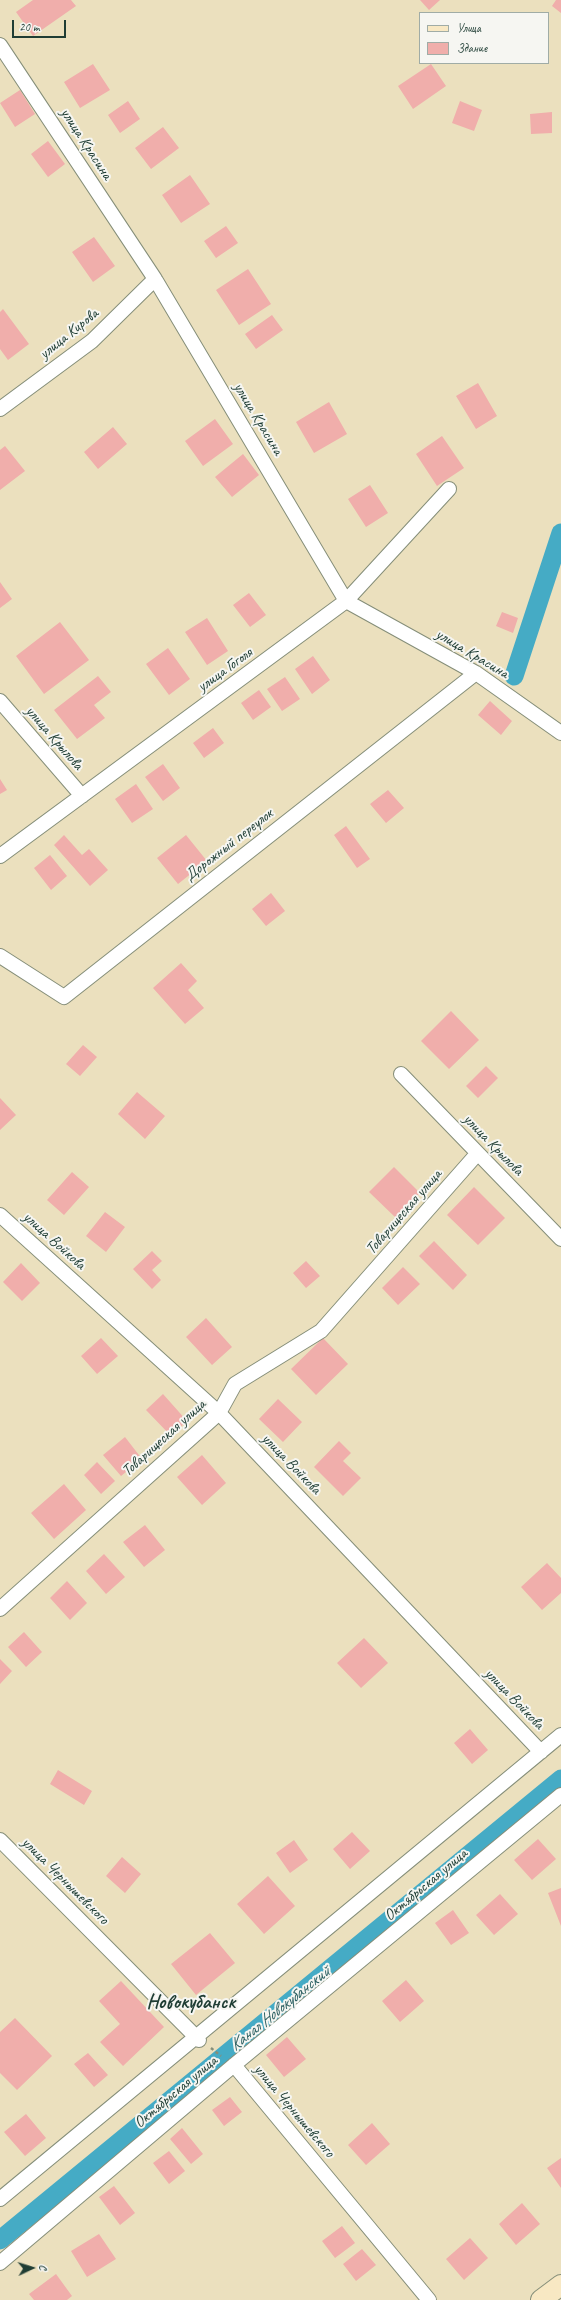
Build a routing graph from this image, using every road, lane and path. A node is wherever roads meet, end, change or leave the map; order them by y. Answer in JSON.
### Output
{"nodes":[{"id":1,"x":0,"y":45,"type":"edge"},
{"id":2,"x":155,"y":279,"type":"junction"},
{"id":3,"x":0,"y":409,"type":"edge"},
{"id":4,"x":449,"y":488,"type":"dead end"},
{"id":5,"x":346,"y":601,"type":"junction"},
{"id":6,"x":476,"y":674,"type":"junction"},
{"id":7,"x":0,"y":702,"type":"edge"},
{"id":8,"x":561,"y":733,"type":"edge"},
{"id":9,"x":82,"y":796,"type":"junction"},
{"id":10,"x":0,"y":856,"type":"edge"},
{"id":11,"x":0,"y":956,"type":"edge"},
{"id":12,"x":401,"y":1074,"type":"dead end"},
{"id":13,"x":477,"y":1154,"type":"junction"},
{"id":14,"x":0,"y":1215,"type":"edge"},
{"id":15,"x":561,"y":1239,"type":"edge"},
{"id":16,"x":219,"y":1413,"type":"junction"},
{"id":17,"x":0,"y":1609,"type":"edge"},
{"id":18,"x":561,"y":1735,"type":"edge"},
{"id":19,"x":541,"y":1752,"type":"junction"},
{"id":20,"x":561,"y":1795,"type":"edge"},
{"id":21,"x":0,"y":1840,"type":"edge"},
{"id":22,"x":197,"y":2038,"type":"junction"},
{"id":23,"x":234,"y":2065,"type":"junction"},
{"id":24,"x":0,"y":2199,"type":"edge"},
{"id":25,"x":0,"y":2264,"type":"edge"},
{"id":26,"x":561,"y":2285,"type":"edge"},
{"id":27,"x":429,"y":2300,"type":"edge"},
{"id":28,"x":541,"y":2300,"type":"edge"}],
"edges":[{"from":1,"to":2,"type":"street","name":"улица Красина"},
{"from":2,"to":3,"type":"street","name":"улица Кирова"},
{"from":2,"to":5,"type":"street","name":"улица Красина"},
{"from":4,"to":5,"type":"street","name":"улица Гоголя"},
{"from":5,"to":6,"type":"street","name":"улица Красина"},
{"from":5,"to":9,"type":"street","name":"улица Гоголя"},
{"from":6,"to":8,"type":"street","name":"улица Красина"},
{"from":6,"to":11,"type":"street","name":"Дорожный переулок"},
{"from":7,"to":9,"type":"street","name":"улица Крылова"},
{"from":9,"to":10,"type":"street","name":"улица Гоголя"},
{"from":12,"to":13,"type":"street","name":"улица Крылова"},
{"from":13,"to":15,"type":"street","name":"улица Крылова"},
{"from":13,"to":16,"type":"street","name":"Товарищеская улица"},
{"from":14,"to":16,"type":"street","name":"улица Войкова"},
{"from":16,"to":17,"type":"street","name":"Товарищеская улица"},
{"from":16,"to":19,"type":"street","name":"улица Войкова"},
{"from":18,"to":19,"type":"street","name":"Октябрьская улица"},
{"from":19,"to":22,"type":"street","name":"Октябрьская улица"},
{"from":20,"to":23,"type":"street","name":"Октябрьская улица"},
{"from":21,"to":22,"type":"street","name":"улица Чернышевского"},
{"from":22,"to":23,"type":"path","name":"улица Чернышевского"},
{"from":22,"to":24,"type":"street","name":"Октябрьская улица"},
{"from":23,"to":25,"type":"street","name":"Октябрьская улица"},
{"from":23,"to":27,"type":"street","name":"улица Чернышевского"},
{"from":26,"to":28,"type":"street"}]}
